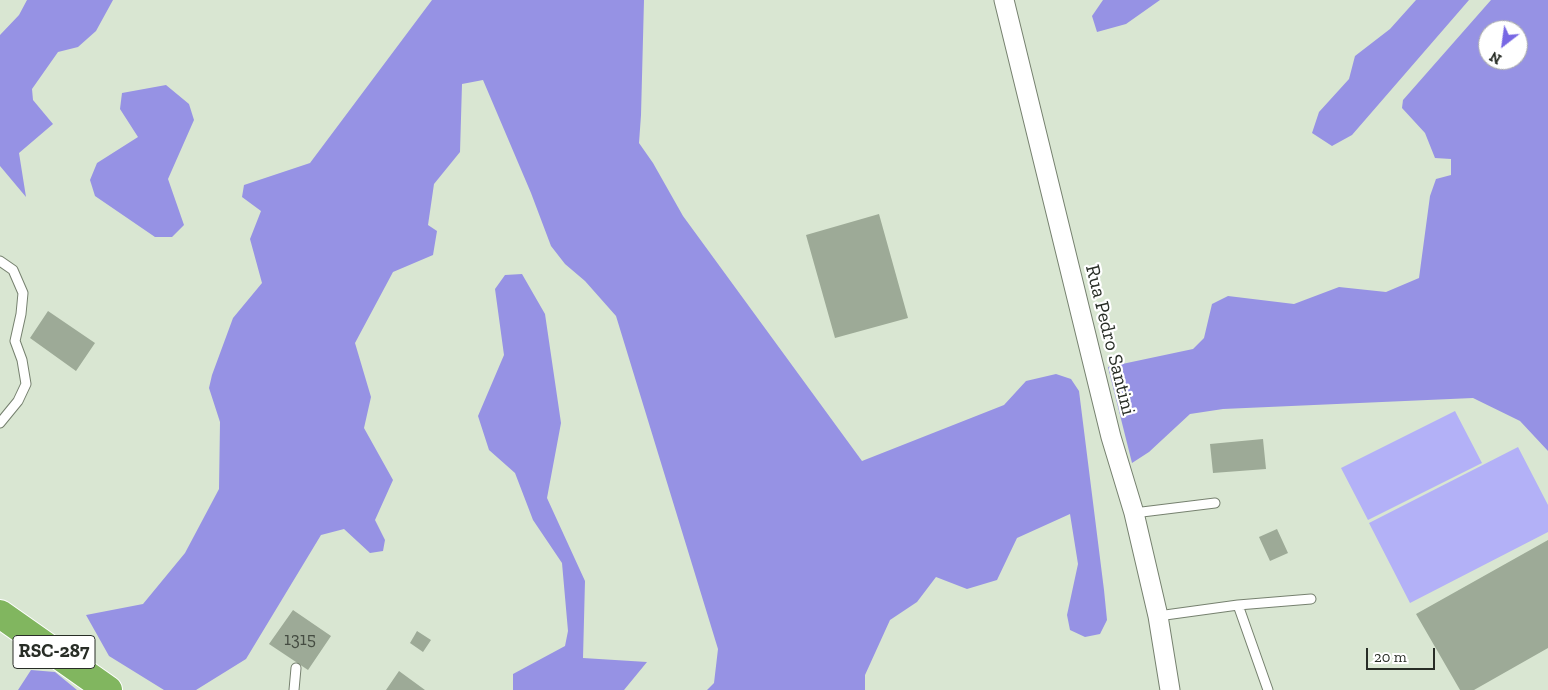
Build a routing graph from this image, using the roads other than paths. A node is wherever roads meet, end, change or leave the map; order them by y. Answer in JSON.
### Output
{"nodes":[{"id":1,"x":1004,"y":0,"type":"edge"},
{"id":2,"x":0,"y":261,"type":"edge"},
{"id":3,"x":0,"y":423,"type":"edge"},
{"id":4,"x":1215,"y":503,"type":"dead end"},
{"id":5,"x":1134,"y":513,"type":"junction"},
{"id":6,"x":1311,"y":599,"type":"dead end"},
{"id":7,"x":1238,"y":605,"type":"junction"},
{"id":8,"x":0,"y":614,"type":"edge"},
{"id":9,"x":1158,"y":616,"type":"junction"},
{"id":10,"x":296,"y":668,"type":"dead end"},
{"id":11,"x":108,"y":690,"type":"edge"},
{"id":12,"x":294,"y":690,"type":"edge"},
{"id":13,"x":1170,"y":690,"type":"edge"},
{"id":14,"x":1268,"y":690,"type":"edge"}],
"edges":[{"from":1,"to":5,"type":"street","name":"Rua Pedro Santini"},
{"from":2,"to":3,"type":"lane"},
{"from":4,"to":5,"type":"lane"},
{"from":5,"to":9,"type":"street","name":"Rua Pedro Santini"},
{"from":6,"to":7,"type":"lane"},
{"from":7,"to":9,"type":"lane"},
{"from":7,"to":14,"type":"lane"},
{"from":8,"to":11,"type":"highway","number":"RSC-287"},
{"from":9,"to":13,"type":"street","name":"Rua Pedro Santini"},
{"from":10,"to":12,"type":"lane"}]}
